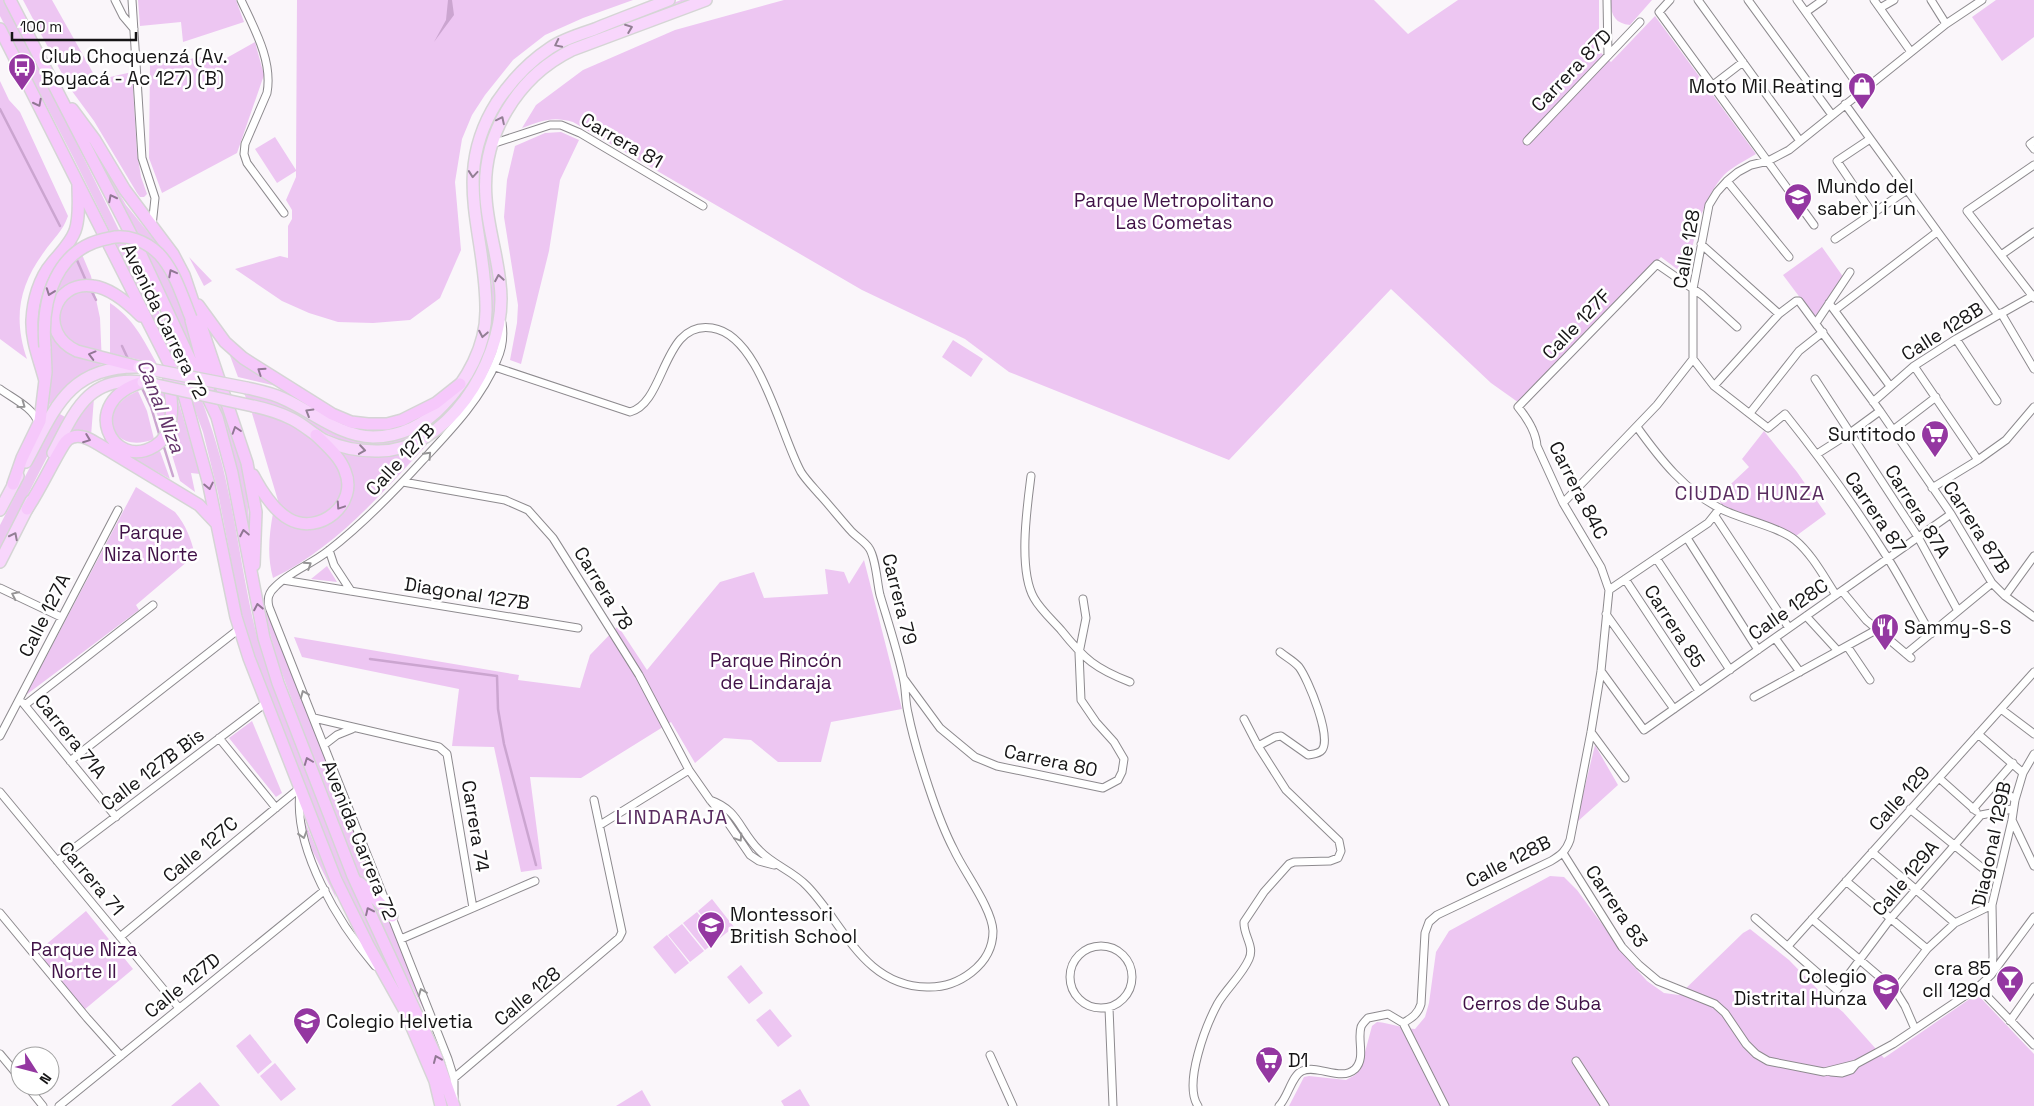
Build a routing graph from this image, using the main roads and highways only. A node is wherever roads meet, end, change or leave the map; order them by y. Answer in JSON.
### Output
{"nodes":[{"id":1,"x":10,"y":0,"type":"edge"},
{"id":2,"x":669,"y":0,"type":"edge"},
{"id":3,"x":706,"y":0,"type":"edge"},
{"id":4,"x":0,"y":29,"type":"edge"},
{"id":5,"x":52,"y":82,"type":"junction"},
{"id":6,"x":78,"y":181,"type":"junction"},
{"id":7,"x":191,"y":296,"type":"junction"},
{"id":8,"x":150,"y":325,"type":"junction"},
{"id":9,"x":166,"y":357,"type":"junction"},
{"id":10,"x":139,"y":368,"type":"junction"},
{"id":11,"x":45,"y":381,"type":"junction"},
{"id":12,"x":143,"y":382,"type":"junction"},
{"id":13,"x":460,"y":384,"type":"junction"},
{"id":14,"x":217,"y":417,"type":"junction"},
{"id":15,"x":316,"y":435,"type":"junction"},
{"id":16,"x":247,"y":463,"type":"junction"},
{"id":17,"x":13,"y":484,"type":"junction"},
{"id":18,"x":28,"y":509,"type":"junction"},
{"id":19,"x":0,"y":510,"type":"edge"},
{"id":20,"x":217,"y":524,"type":"junction"},
{"id":21,"x":0,"y":562,"type":"edge"},
{"id":22,"x":253,"y":581,"type":"junction"},
{"id":23,"x":353,"y":876,"type":"junction"},
{"id":24,"x":392,"y":916,"type":"road end"},
{"id":25,"x":454,"y":1105,"type":"edge"},
{"id":26,"x":441,"y":1106,"type":"edge"}],
"edges":[{"from":1,"to":5,"type":"highway","name":"Avenida Carrera 72"},
{"from":2,"to":13,"type":"main road","one_way":true},
{"from":15,"to":3,"type":"main road","one_way":true},
{"from":4,"to":6,"type":"highway","name":"Avenida Carrera 72","one_way":true},
{"from":5,"to":7,"type":"highway","name":"Avenida Carrera 72"},
{"from":14,"to":5,"type":"highway","name":"Avenida Carrera 72","one_way":true},
{"from":6,"to":8,"type":"highway","name":"Avenida Carrera 72"},
{"from":6,"to":11,"type":"highway"},
{"from":13,"to":7,"type":"highway","one_way":true},
{"from":16,"to":7,"type":"highway","name":"Avenida Carrera 72","one_way":true},
{"from":8,"to":9,"type":"highway","name":"Avenida Carrera 72"},
{"from":10,"to":8,"type":"highway","one_way":true},
{"from":9,"to":12,"type":"highway"},
{"from":9,"to":20,"type":"highway","name":"Avenida Carrera 72","one_way":true},
{"from":13,"to":10,"type":"main road","one_way":true,"bridge":true},
{"from":10,"to":17,"type":"main road"},
{"from":14,"to":11,"type":"highway","one_way":true,"bridge":true},
{"from":11,"to":17,"type":"highway"},
{"from":12,"to":15,"type":"main road","bridge":true},
{"from":12,"to":18,"type":"main road"},
{"from":22,"to":14,"type":"highway","name":"Avenida Carrera 72","one_way":true},
{"from":15,"to":16,"type":"highway","one_way":true},
{"from":16,"to":22,"type":"highway","name":"Avenida Carrera 72"},
{"from":17,"to":19,"type":"main road"},
{"from":18,"to":20,"type":"highway","one_way":true},
{"from":21,"to":18,"type":"main road","one_way":true},
{"from":20,"to":26,"type":"highway","name":"Avenida Carrera 72"},
{"from":23,"to":22,"type":"highway","name":"Avenida Carrera 72","one_way":true},
{"from":23,"to":24,"type":"highway"},
{"from":25,"to":23,"type":"highway","name":"Avenida Carrera 72","one_way":true}]}
